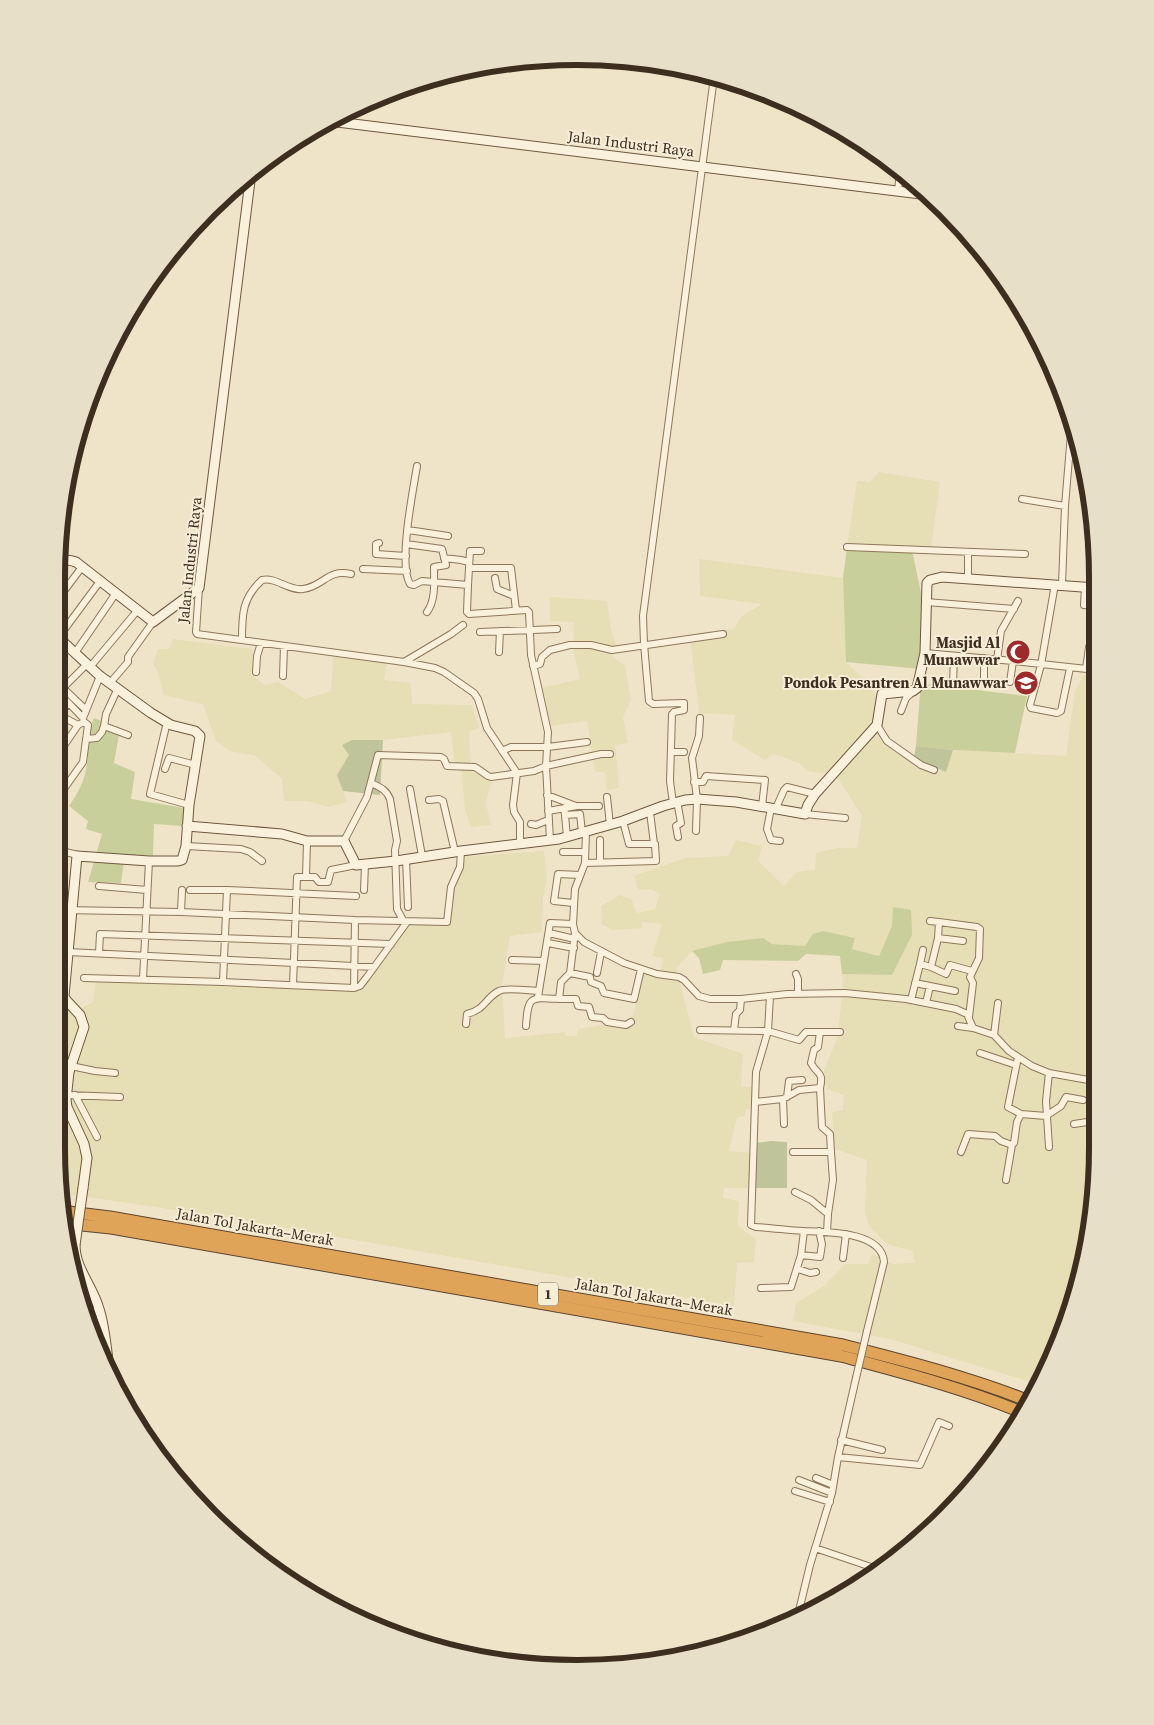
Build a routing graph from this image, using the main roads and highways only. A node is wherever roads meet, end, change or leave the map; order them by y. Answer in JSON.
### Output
{"nodes":[{"id":1,"x":69,"y":1212,"type":"edge"},
{"id":2,"x":71,"y":1224,"type":"edge"},
{"id":3,"x":1023,"y":1399,"type":"edge"},
{"id":4,"x":1016,"y":1410,"type":"edge"}],
"edges":[{"from":1,"to":3,"type":"highway","name":"Jalan Tol Jakarta–Merak","number":"1"},
{"from":2,"to":4,"type":"highway","name":"Jalan Tol Jakarta–Merak","number":"1"}]}
